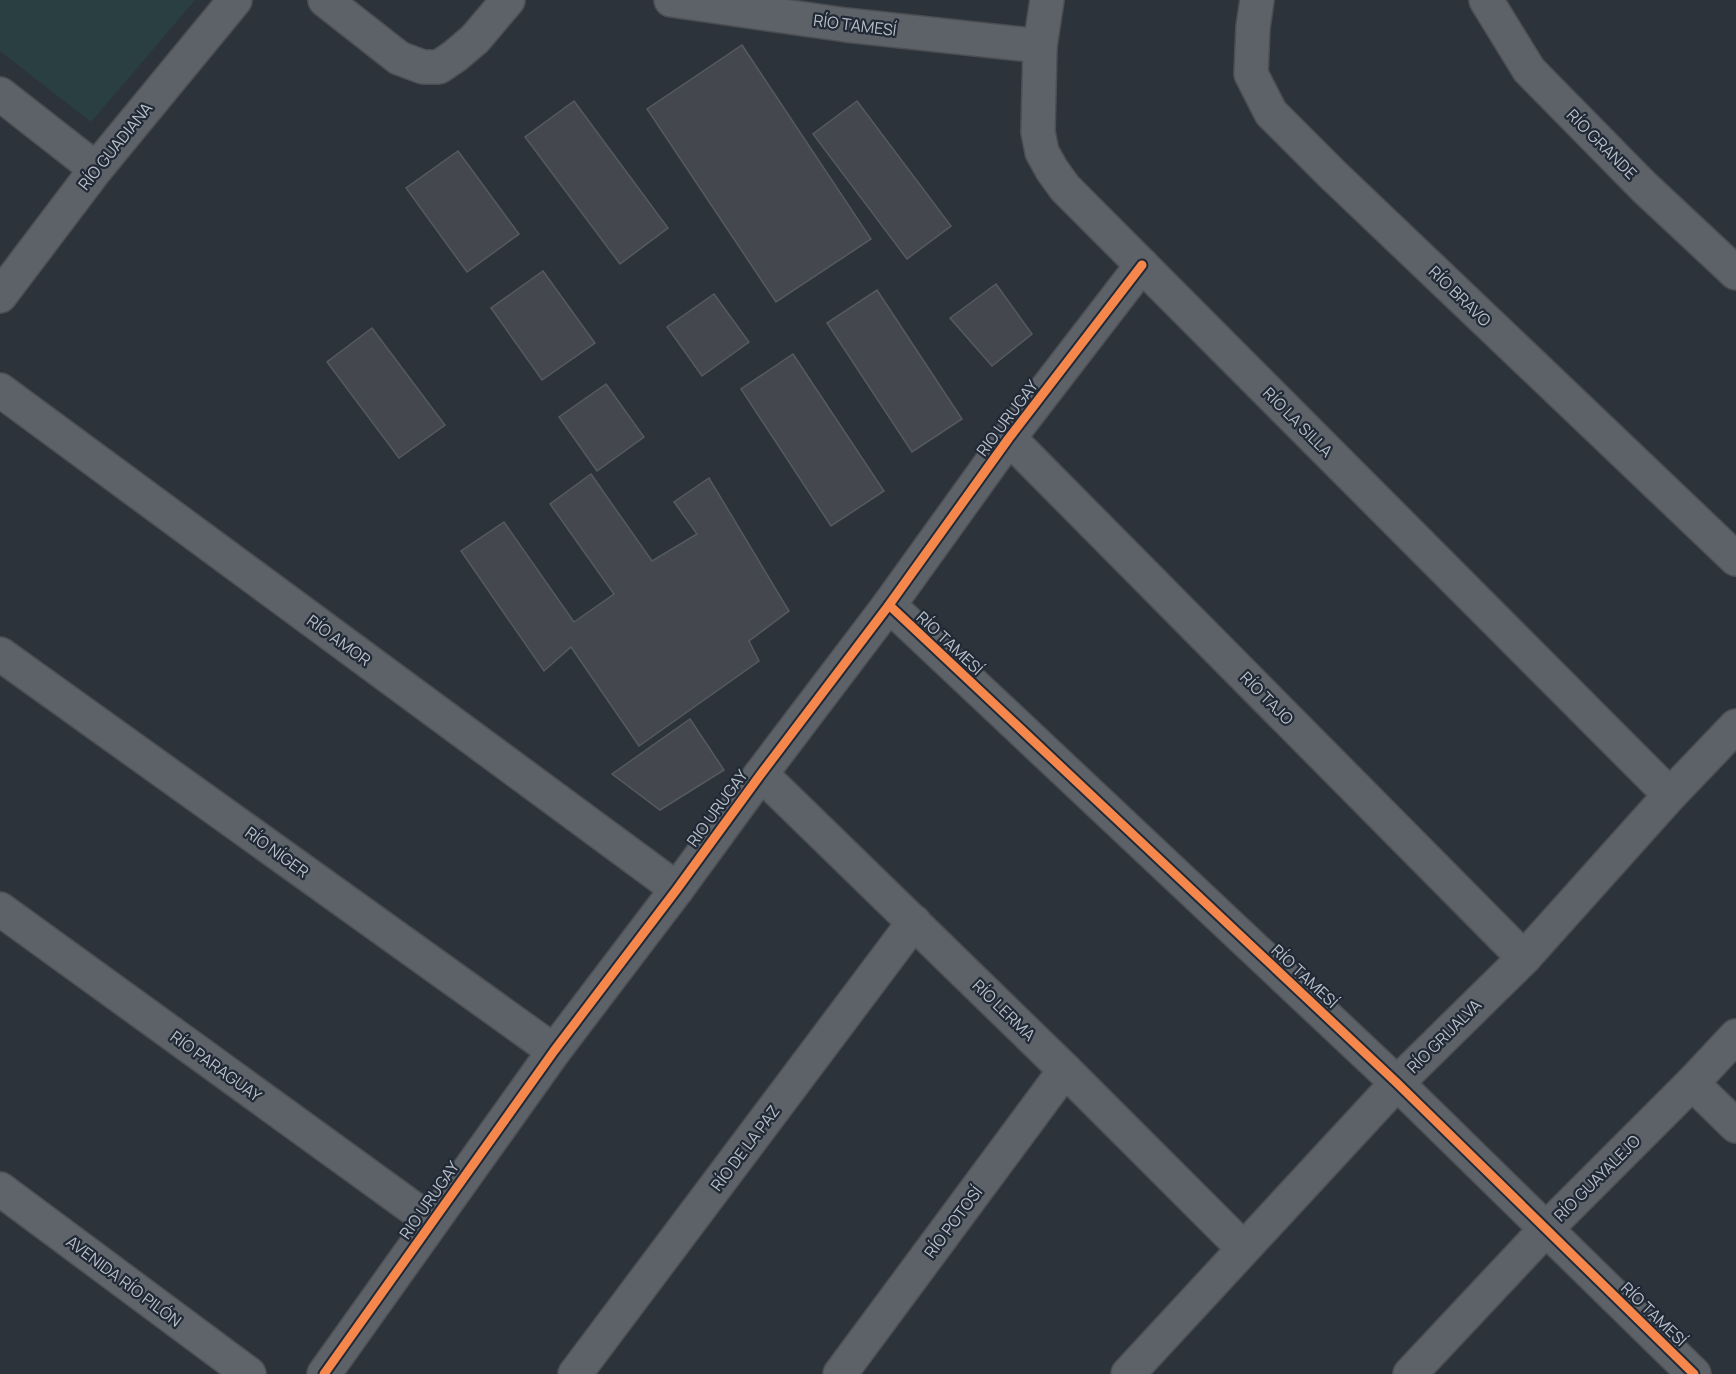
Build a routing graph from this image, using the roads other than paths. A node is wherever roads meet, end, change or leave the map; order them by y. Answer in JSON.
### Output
{"nodes":[{"id":1,"x":235,"y":0,"type":"edge"},
{"id":2,"x":325,"y":0,"type":"edge"},
{"id":3,"x":508,"y":0,"type":"edge"},
{"id":4,"x":671,"y":0,"type":"edge"},
{"id":5,"x":1047,"y":0,"type":"edge"},
{"id":6,"x":1257,"y":0,"type":"edge"},
{"id":7,"x":1486,"y":0,"type":"edge"},
{"id":8,"x":848,"y":12,"type":"edge"},
{"id":9,"x":1040,"y":46,"type":"junction"},
{"id":10,"x":0,"y":94,"type":"edge"},
{"id":11,"x":96,"y":169,"type":"junction"},
{"id":12,"x":1142,"y":265,"type":"junction"},
{"id":13,"x":1736,"y":273,"type":"edge"},
{"id":14,"x":0,"y":296,"type":"edge"},
{"id":15,"x":0,"y":390,"type":"edge"},
{"id":16,"x":1009,"y":438,"type":"junction"},
{"id":17,"x":1736,"y":559,"type":"edge"},
{"id":18,"x":889,"y":605,"type":"junction"},
{"id":19,"x":0,"y":654,"type":"edge"},
{"id":20,"x":1736,"y":726,"type":"edge"},
{"id":21,"x":761,"y":774,"type":"junction"},
{"id":22,"x":1670,"y":795,"type":"junction"},
{"id":23,"x":677,"y":889,"type":"junction"},
{"id":24,"x":0,"y":909,"type":"edge"},
{"id":25,"x":914,"y":922,"type":"junction"},
{"id":26,"x":1524,"y":958,"type":"junction"},
{"id":27,"x":1736,"y":1036,"type":"edge"},
{"id":28,"x":554,"y":1050,"type":"junction"},
{"id":29,"x":1065,"y":1070,"type":"junction"},
{"id":30,"x":1396,"y":1083,"type":"junction"},
{"id":31,"x":1692,"y":1083,"type":"junction"},
{"id":32,"x":1736,"y":1126,"type":"edge"},
{"id":33,"x":0,"y":1189,"type":"edge"},
{"id":34,"x":432,"y":1222,"type":"junction"},
{"id":35,"x":1546,"y":1229,"type":"junction"},
{"id":36,"x":1243,"y":1248,"type":"junction"},
{"id":37,"x":249,"y":1374,"type":"edge"},
{"id":38,"x":324,"y":1374,"type":"edge"},
{"id":39,"x":575,"y":1374,"type":"edge"},
{"id":40,"x":840,"y":1374,"type":"edge"},
{"id":41,"x":1128,"y":1374,"type":"edge"},
{"id":42,"x":1410,"y":1374,"type":"edge"},
{"id":43,"x":1694,"y":1374,"type":"edge"}],
"edges":[{"from":1,"to":11,"type":"street","name":"RÍO GUADIANA"},
{"from":2,"to":3,"type":"street"},
{"from":4,"to":8,"type":"street","name":"RÍO TAMESÍ"},
{"from":5,"to":9,"type":"street","name":"RÍO LA SILLA"},
{"from":6,"to":17,"type":"street","name":"RÍO BRAVO"},
{"from":7,"to":13,"type":"street","name":"RÍO GRANDE"},
{"from":8,"to":9,"type":"street","name":"RÍO TAMESÍ"},
{"from":9,"to":12,"type":"street","name":"RÍO LA SILLA"},
{"from":10,"to":11,"type":"street"},
{"from":11,"to":14,"type":"street","name":"RÍO GUADIANA"},
{"from":12,"to":16,"type":"street","name":"RIO URUGAY"},
{"from":12,"to":22,"type":"street","name":"RÍO LA SILLA"},
{"from":15,"to":23,"type":"street","name":"RÍO AMOR"},
{"from":16,"to":18,"type":"street","name":"RIO URUGAY"},
{"from":16,"to":26,"type":"street","name":"RÍO TAJO"},
{"from":18,"to":21,"type":"street","name":"RIO URUGAY"},
{"from":18,"to":30,"type":"street","name":"RÍO TAMESÍ"},
{"from":19,"to":28,"type":"street","name":"RÍO NÍGER"},
{"from":20,"to":22,"type":"street","name":"RÍO GRIJALVA"},
{"from":21,"to":23,"type":"street","name":"RIO URUGAY"},
{"from":21,"to":25,"type":"street","name":"RÍO LERMA"},
{"from":22,"to":26,"type":"street","name":"RÍO GRIJALVA"},
{"from":23,"to":28,"type":"street","name":"RIO URUGAY"},
{"from":24,"to":34,"type":"street","name":"RÍO PARAGUAY"},
{"from":25,"to":29,"type":"street","name":"RÍO LERMA"},
{"from":25,"to":39,"type":"street","name":"RÍO DE LA PAZ"},
{"from":26,"to":30,"type":"street","name":"RÍO GRIJALVA"},
{"from":27,"to":31,"type":"street","name":"RÍO GUAYALEJO"},
{"from":28,"to":34,"type":"street","name":"RIO URUGAY"},
{"from":29,"to":36,"type":"street","name":"RÍO LERMA"},
{"from":29,"to":40,"type":"street","name":"RÍO POTOSÍ"},
{"from":30,"to":35,"type":"street","name":"RÍO TAMESÍ"},
{"from":30,"to":36,"type":"street","name":"RÍO GRIJALVA"},
{"from":31,"to":32,"type":"street"},
{"from":31,"to":35,"type":"street","name":"RÍO GUAYALEJO"},
{"from":33,"to":37,"type":"main road","name":"AVENIDA RÍO PILÓN"},
{"from":34,"to":38,"type":"street","name":"RIO URUGAY"},
{"from":35,"to":42,"type":"street","name":"RÍO GUAYALEJO"},
{"from":35,"to":43,"type":"street","name":"RÍO TAMESÍ"},
{"from":36,"to":41,"type":"street","name":"RÍO GRIJALVA"}]}
